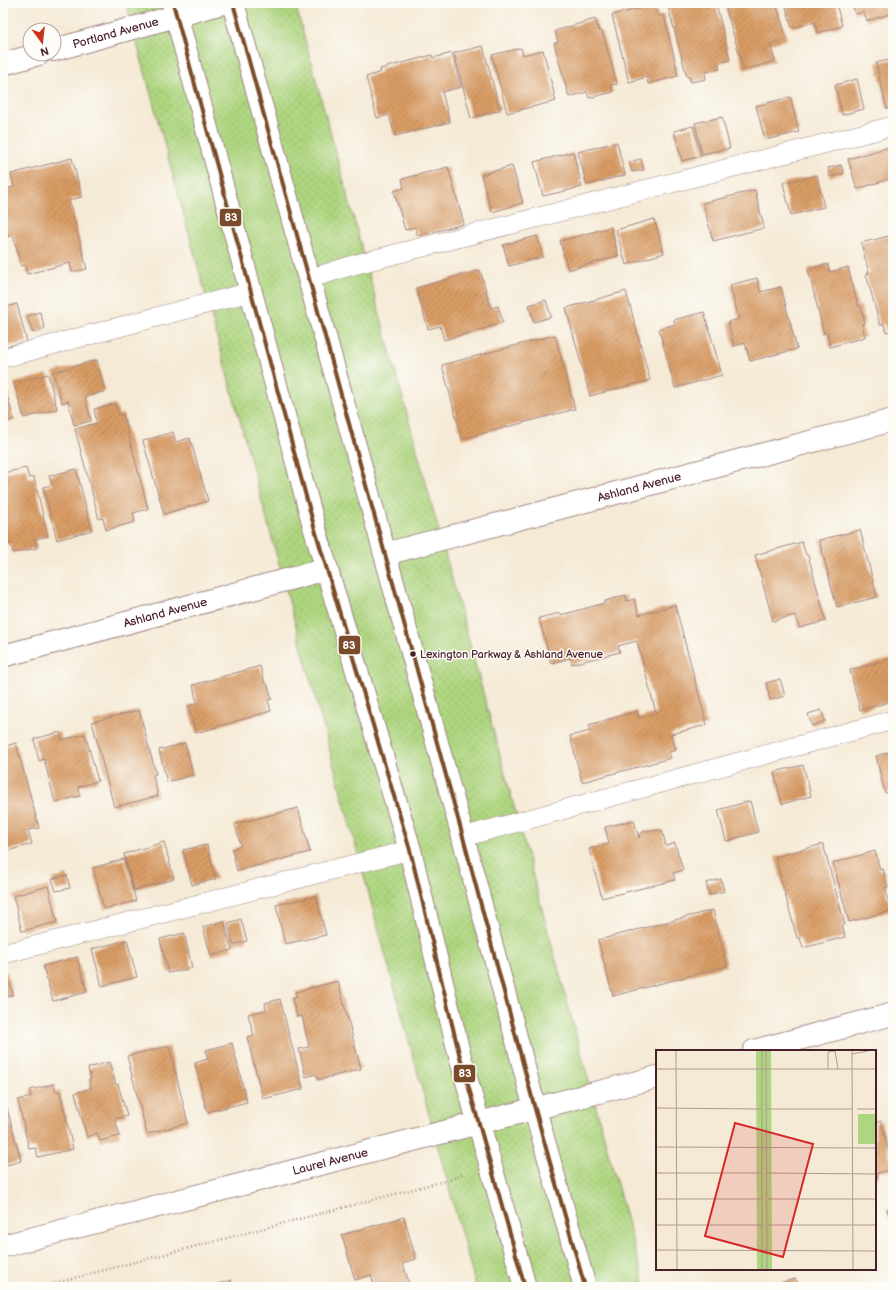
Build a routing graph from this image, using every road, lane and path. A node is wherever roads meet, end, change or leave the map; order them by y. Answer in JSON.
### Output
{"nodes":[{"id":1,"x":223,"y":3,"type":"edge"},
{"id":2,"x":233,"y":3,"type":"edge"},
{"id":3,"x":175,"y":9,"type":"edge"},
{"id":4,"x":62,"y":47,"type":"edge"},
{"id":5,"x":22,"y":59,"type":"edge"},
{"id":6,"x":3,"y":64,"type":"edge"},
{"id":7,"x":893,"y":126,"type":"edge"},
{"id":8,"x":310,"y":279,"type":"junction"},
{"id":9,"x":250,"y":292,"type":"junction"},
{"id":10,"x":3,"y":358,"type":"edge"},
{"id":11,"x":893,"y":420,"type":"edge"},
{"id":12,"x":385,"y":554,"type":"junction"},
{"id":13,"x":327,"y":569,"type":"junction"},
{"id":14,"x":3,"y":656,"type":"edge"},
{"id":15,"x":893,"y":720,"type":"edge"},
{"id":16,"x":463,"y":837,"type":"junction"},
{"id":17,"x":410,"y":850,"type":"junction"},
{"id":18,"x":3,"y":954,"type":"edge"},
{"id":19,"x":893,"y":1014,"type":"edge"},
{"id":20,"x":758,"y":1050,"type":"edge"},
{"id":21,"x":656,"y":1077,"type":"edge"},
{"id":22,"x":535,"y":1109,"type":"junction"},
{"id":23,"x":479,"y":1122,"type":"junction"},
{"id":24,"x":466,"y":1172,"type":"dead end"},
{"id":25,"x":3,"y":1246,"type":"edge"},
{"id":26,"x":40,"y":1287,"type":"edge"},
{"id":27,"x":525,"y":1287,"type":"edge"},
{"id":28,"x":585,"y":1287,"type":"edge"}],
"edges":[{"from":1,"to":3,"type":"main road","name":"Portland Avenue"},
{"from":2,"to":8,"type":"main road"},
{"from":3,"to":4,"type":"main road","name":"Portland Avenue"},
{"from":3,"to":9,"type":"main road"},
{"from":5,"to":6,"type":"main road"},
{"from":7,"to":8,"type":"lane"},
{"from":8,"to":12,"type":"main road"},
{"from":9,"to":10,"type":"lane"},
{"from":9,"to":13,"type":"main road"},
{"from":11,"to":12,"type":"main road","name":"Ashland Avenue"},
{"from":12,"to":16,"type":"main road"},
{"from":13,"to":14,"type":"main road","name":"Ashland Avenue"},
{"from":13,"to":17,"type":"main road"},
{"from":15,"to":16,"type":"lane"},
{"from":16,"to":22,"type":"main road"},
{"from":17,"to":18,"type":"lane"},
{"from":17,"to":23,"type":"main road"},
{"from":19,"to":20,"type":"main road"},
{"from":21,"to":22,"type":"main road","name":"Laurel Avenue"},
{"from":22,"to":23,"type":"main road","name":"Laurel Avenue"},
{"from":22,"to":28,"type":"main road"},
{"from":23,"to":25,"type":"main road","name":"Laurel Avenue"},
{"from":23,"to":27,"type":"main road"},
{"from":24,"to":26,"type":"path"}]}
